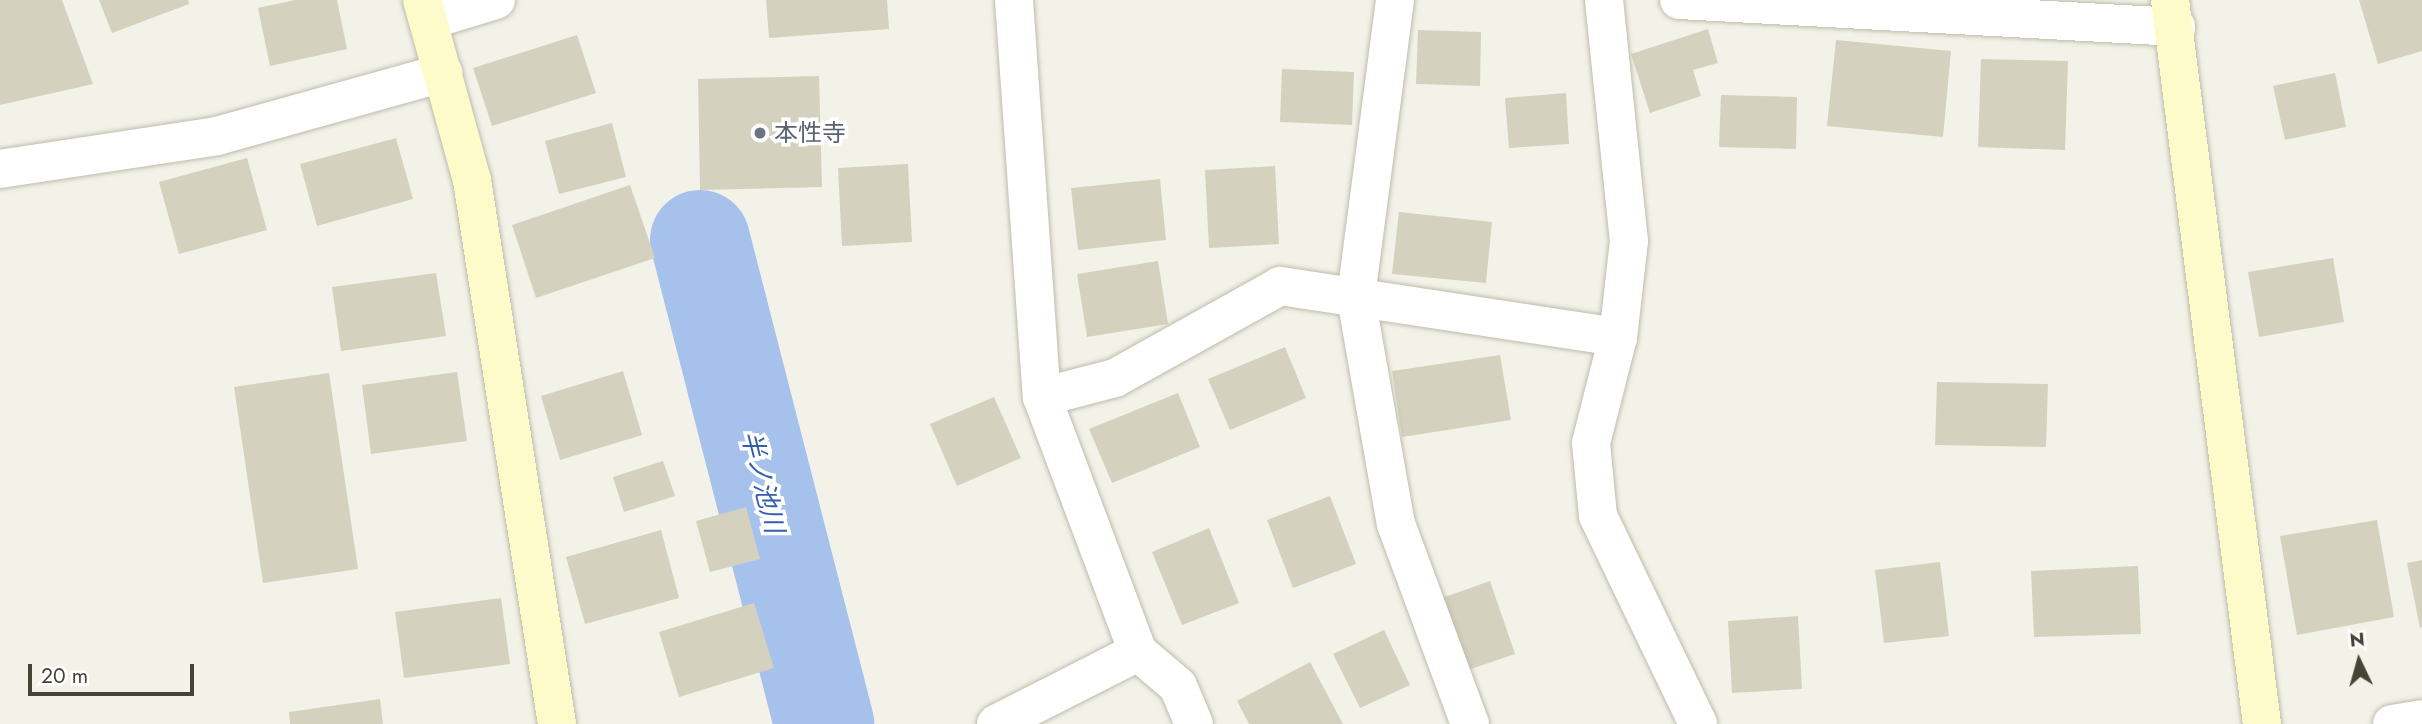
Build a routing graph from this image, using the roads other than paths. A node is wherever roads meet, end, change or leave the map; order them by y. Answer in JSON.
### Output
{"nodes":[{"id":1,"x":496,"y":0,"type":"edge"},
{"id":2,"x":1014,"y":0,"type":"edge"},
{"id":3,"x":1395,"y":0,"type":"edge"},
{"id":4,"x":1604,"y":0,"type":"edge"},
{"id":5,"x":1679,"y":0,"type":"edge"},
{"id":6,"x":1973,"y":8,"type":"edge"},
{"id":7,"x":426,"y":10,"type":"edge"},
{"id":8,"x":2173,"y":14,"type":"edge"},
{"id":9,"x":443,"y":73,"type":"junction"},
{"id":10,"x":0,"y":169,"type":"edge"},
{"id":11,"x":1356,"y":298,"type":"junction"},
{"id":12,"x":1618,"y":337,"type":"junction"},
{"id":13,"x":1042,"y":397,"type":"junction"},
{"id":14,"x":1138,"y":652,"type":"junction"},
{"id":15,"x":2422,"y":719,"type":"edge"},
{"id":16,"x":557,"y":724,"type":"edge"},
{"id":17,"x":996,"y":724,"type":"edge"},
{"id":18,"x":1194,"y":724,"type":"edge"},
{"id":19,"x":1470,"y":724,"type":"edge"},
{"id":20,"x":1698,"y":724,"type":"edge"},
{"id":21,"x":2262,"y":724,"type":"edge"},
{"id":22,"x":2392,"y":724,"type":"edge"}],
"edges":[{"from":1,"to":7,"type":"street"},
{"from":2,"to":13,"type":"street"},
{"from":3,"to":11,"type":"street"},
{"from":4,"to":12,"type":"street"},
{"from":5,"to":6,"type":"street"},
{"from":6,"to":8,"type":"street"},
{"from":7,"to":9,"type":"street"},
{"from":8,"to":21,"type":"street"},
{"from":9,"to":10,"type":"street"},
{"from":9,"to":16,"type":"street"},
{"from":11,"to":12,"type":"street"},
{"from":11,"to":13,"type":"street"},
{"from":11,"to":19,"type":"street"},
{"from":12,"to":20,"type":"street"},
{"from":13,"to":14,"type":"street"},
{"from":14,"to":17,"type":"street"},
{"from":14,"to":18,"type":"street"},
{"from":15,"to":22,"type":"street"}]}
